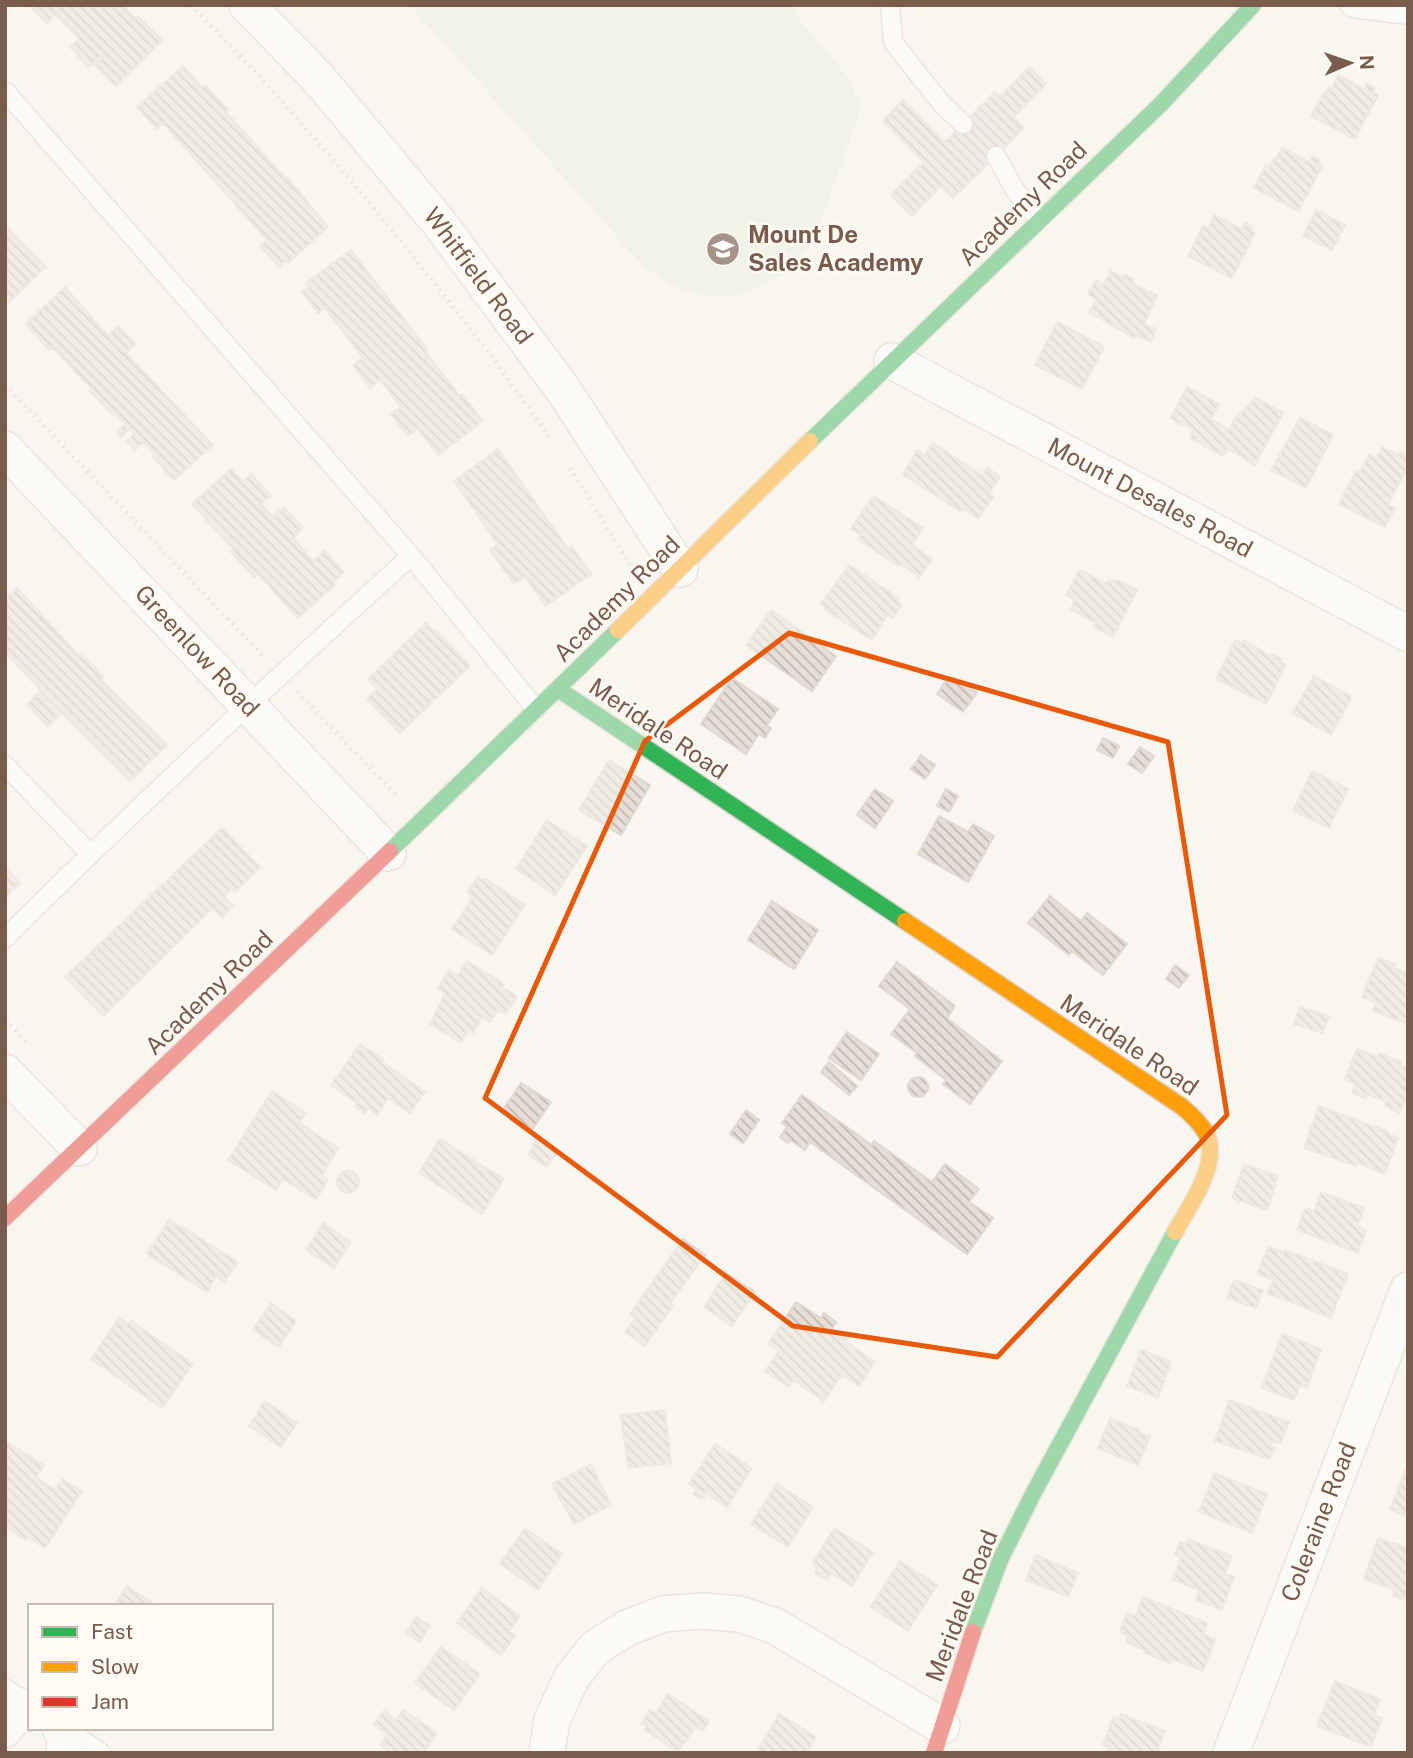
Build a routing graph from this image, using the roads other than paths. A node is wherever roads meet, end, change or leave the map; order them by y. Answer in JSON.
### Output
{"nodes":[{"id":1,"x":247,"y":5,"type":"edge"},
{"id":2,"x":890,"y":5,"type":"edge"},
{"id":3,"x":1253,"y":5,"type":"edge"},
{"id":4,"x":1349,"y":5,"type":"edge"},
{"id":5,"x":1408,"y":15,"type":"edge"},
{"id":6,"x":5,"y":90,"type":"edge"},
{"id":7,"x":963,"y":124,"type":"dead end"},
{"id":8,"x":996,"y":156,"type":"dead end"},
{"id":9,"x":1039,"y":220,"type":"junction"},
{"id":10,"x":892,"y":361,"type":"junction"},
{"id":11,"x":5,"y":449,"type":"edge"},
{"id":12,"x":411,"y":556,"type":"junction"},
{"id":13,"x":680,"y":569,"type":"junction"},
{"id":14,"x":1408,"y":634,"type":"edge"},
{"id":15,"x":558,"y":689,"type":"junction"},
{"id":16,"x":247,"y":705,"type":"junction"},
{"id":17,"x":536,"y":709,"type":"junction"},
{"id":18,"x":5,"y":765,"type":"edge"},
{"id":19,"x":388,"y":853,"type":"junction"},
{"id":20,"x":90,"y":854,"type":"junction"},
{"id":21,"x":5,"y":938,"type":"edge"},
{"id":22,"x":5,"y":1072,"type":"edge"},
{"id":23,"x":79,"y":1148,"type":"junction"},
{"id":24,"x":5,"y":1218,"type":"edge"},
{"id":25,"x":1408,"y":1290,"type":"edge"},
{"id":26,"x":5,"y":1688,"type":"edge"},
{"id":27,"x":28,"y":1703,"type":"edge"},
{"id":28,"x":28,"y":1713,"type":"edge"},
{"id":29,"x":5,"y":1729,"type":"edge"},
{"id":30,"x":61,"y":1730,"type":"edge"},
{"id":31,"x":69,"y":1730,"type":"edge"},
{"id":32,"x":938,"y":1740,"type":"edge"},
{"id":33,"x":64,"y":1753,"type":"edge"},
{"id":34,"x":102,"y":1753,"type":"edge"},
{"id":35,"x":547,"y":1753,"type":"edge"},
{"id":36,"x":1231,"y":1753,"type":"edge"}],
"edges":[{"from":1,"to":13,"type":"street","name":"Whitfield Road"},
{"from":2,"to":7,"type":"lane"},
{"from":3,"to":9,"type":"main road","name":"Academy Road"},
{"from":4,"to":5,"type":"lane"},
{"from":6,"to":12,"type":"lane"},
{"from":8,"to":9,"type":"lane"},
{"from":9,"to":10,"type":"main road","name":"Academy Road"},
{"from":10,"to":13,"type":"main road","name":"Academy Road"},
{"from":10,"to":14,"type":"street","name":"Mount Desales Road"},
{"from":11,"to":16,"type":"street","name":"Greenlow Road"},
{"from":12,"to":16,"type":"lane"},
{"from":12,"to":17,"type":"lane"},
{"from":13,"to":15,"type":"main road","name":"Academy Road"},
{"from":15,"to":17,"type":"main road","name":"Academy Road"},
{"from":15,"to":32,"type":"main road","name":"Meridale Road"},
{"from":16,"to":19,"type":"street","name":"Greenlow Road"},
{"from":16,"to":20,"type":"lane"},
{"from":17,"to":19,"type":"main road","name":"Academy Road"},
{"from":18,"to":20,"type":"lane"},
{"from":19,"to":23,"type":"main road","name":"Academy Road"},
{"from":20,"to":21,"type":"lane"},
{"from":22,"to":23,"type":"street"},
{"from":23,"to":24,"type":"main road","name":"Academy Road"},
{"from":25,"to":36,"type":"street","name":"Coleraine Road"},
{"from":26,"to":27,"type":"lane"},
{"from":28,"to":29,"type":"street"},
{"from":30,"to":33,"type":"street"},
{"from":31,"to":34,"type":"lane"},
{"from":32,"to":35,"type":"street"}]}
